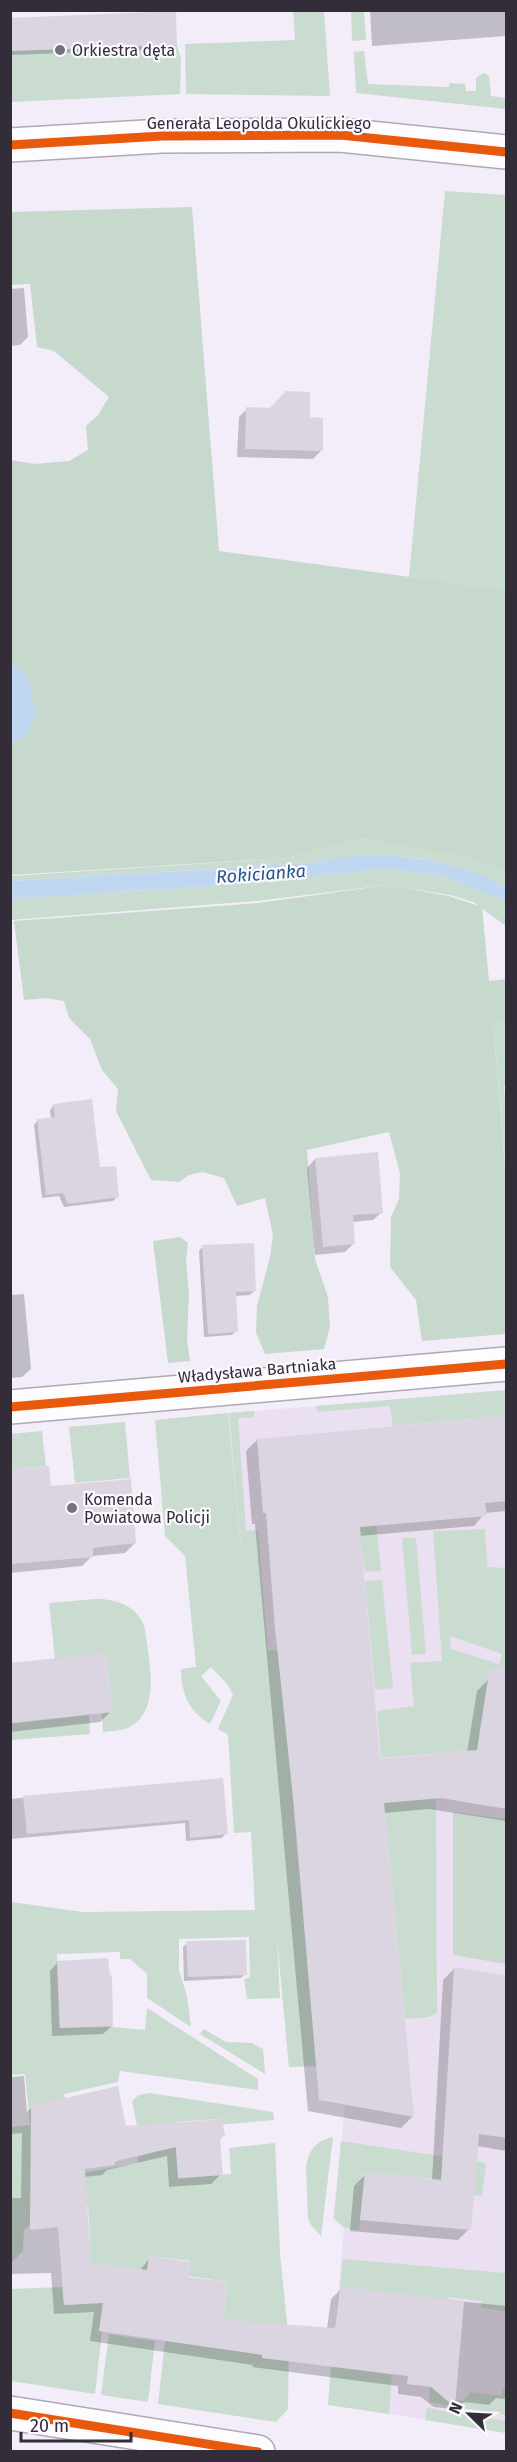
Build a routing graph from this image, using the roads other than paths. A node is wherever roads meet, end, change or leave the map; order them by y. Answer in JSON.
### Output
{"nodes":[{"id":1,"x":10,"y":145,"type":"edge"},
{"id":2,"x":507,"y":152,"type":"edge"},
{"id":3,"x":507,"y":1364,"type":"edge"},
{"id":4,"x":10,"y":1407,"type":"edge"},
{"id":5,"x":10,"y":2413,"type":"edge"},
{"id":6,"x":258,"y":2451,"type":"edge"}],
"edges":[{"from":1,"to":2,"type":"street","name":"Generała Leopolda Okulickiego"},
{"from":3,"to":4,"type":"street","name":"Władysława Bartniaka"},
{"from":5,"to":6,"type":"street"}]}
